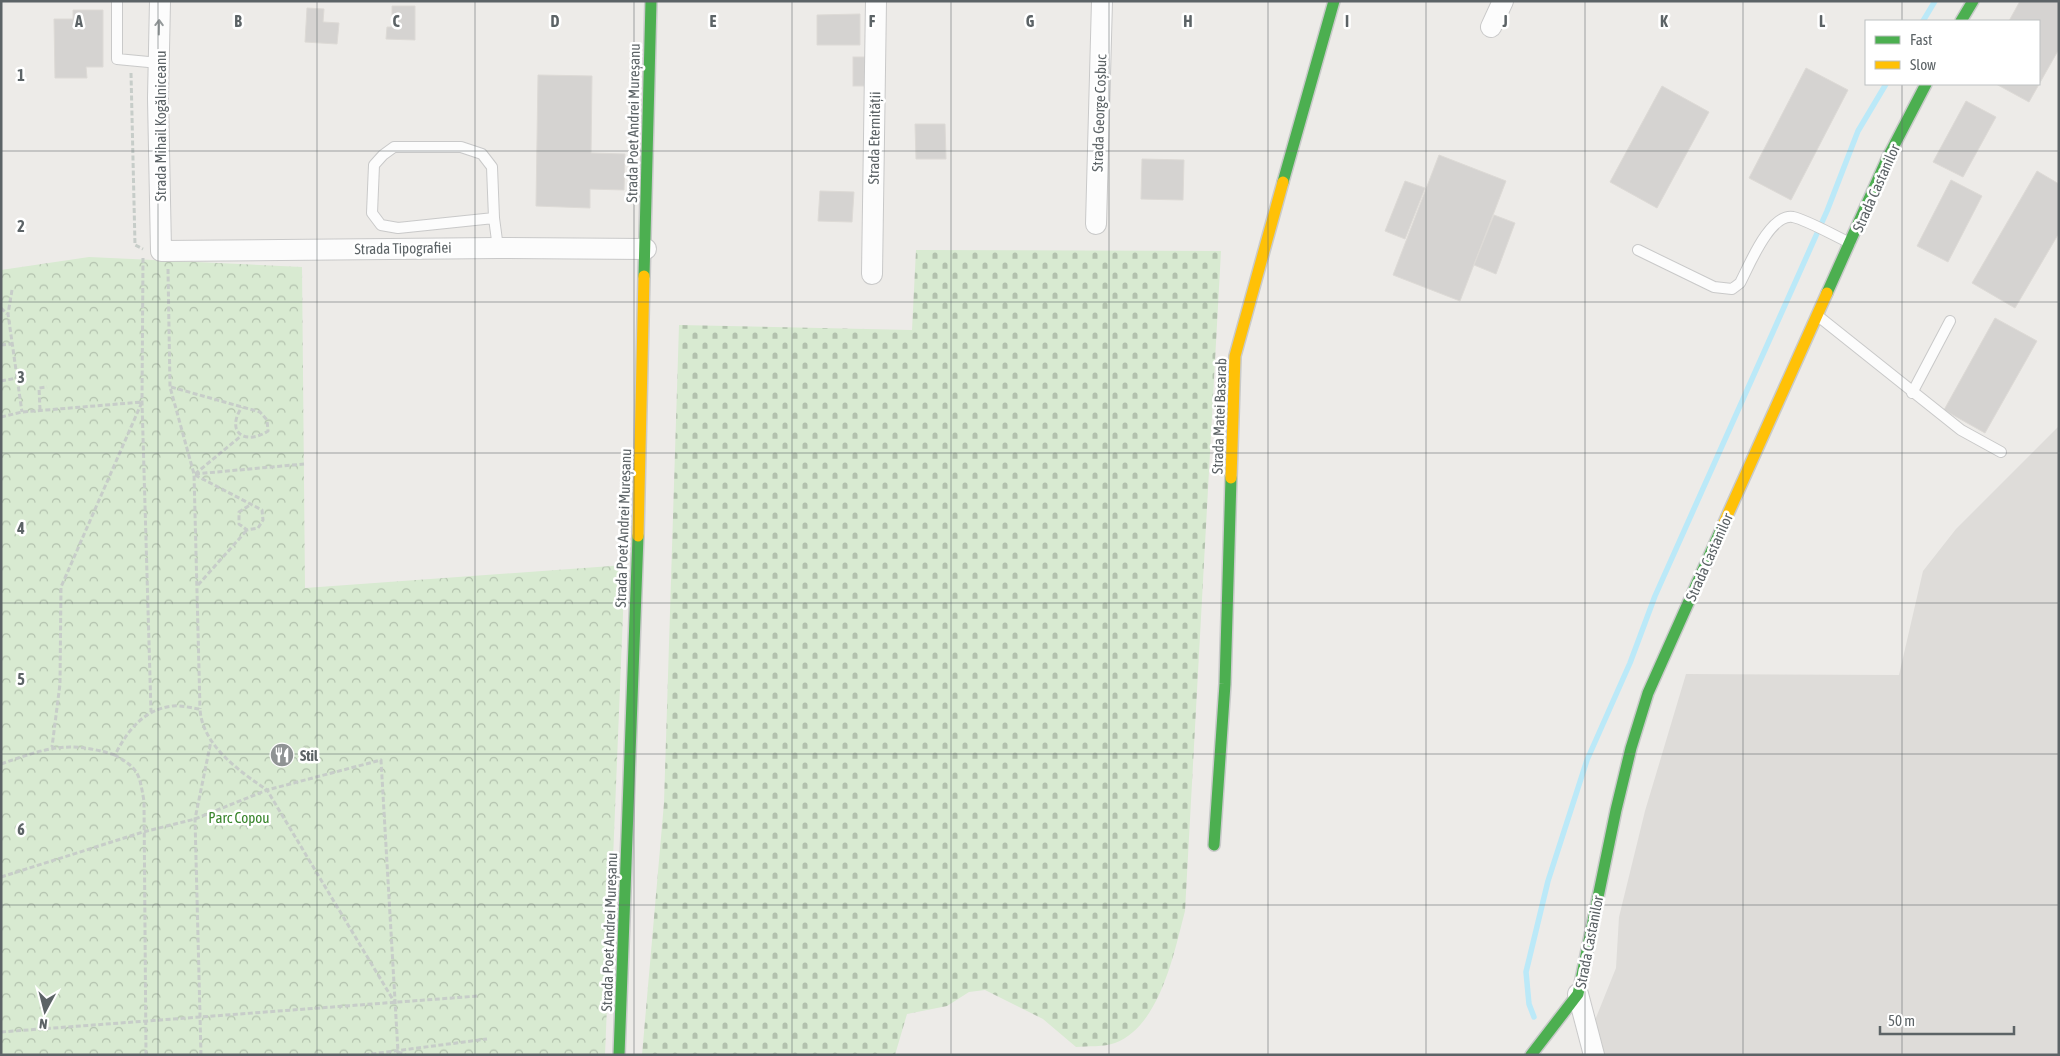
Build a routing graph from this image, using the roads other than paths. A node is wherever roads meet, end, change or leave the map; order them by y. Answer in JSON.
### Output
{"nodes":[{"id":1,"x":117,"y":1,"type":"edge"},
{"id":2,"x":160,"y":1,"type":"edge"},
{"id":3,"x":651,"y":1,"type":"edge"},
{"id":4,"x":876,"y":1,"type":"edge"},
{"id":5,"x":1102,"y":1,"type":"edge"},
{"id":6,"x":1334,"y":1,"type":"edge"},
{"id":7,"x":1503,"y":1,"type":"edge"},
{"id":8,"x":1972,"y":1,"type":"edge"},
{"id":9,"x":1962,"y":20,"type":"edge"},
{"id":10,"x":1491,"y":27,"type":"dead end"},
{"id":11,"x":159,"y":63,"type":"junction"},
{"id":12,"x":1925,"y":85,"type":"edge"},
{"id":13,"x":494,"y":218,"type":"junction"},
{"id":14,"x":1096,"y":224,"type":"dead end"},
{"id":15,"x":1851,"y":244,"type":"junction"},
{"id":16,"x":498,"y":248,"type":"junction"},
{"id":17,"x":646,"y":249,"type":"junction"},
{"id":18,"x":1638,"y":250,"type":"dead end"},
{"id":19,"x":161,"y":251,"type":"joint"},
{"id":20,"x":872,"y":274,"type":"dead end"},
{"id":21,"x":1818,"y":316,"type":"junction"},
{"id":22,"x":1950,"y":321,"type":"dead end"},
{"id":23,"x":1912,"y":393,"type":"junction"},
{"id":24,"x":2000,"y":452,"type":"dead end"},
{"id":25,"x":1214,"y":845,"type":"dead end"},
{"id":26,"x":1578,"y":994,"type":"junction"},
{"id":27,"x":619,"y":1055,"type":"edge"},
{"id":28,"x":1532,"y":1055,"type":"edge"},
{"id":29,"x":1594,"y":1055,"type":"edge"}],
"edges":[{"from":1,"to":11,"type":"lane"},
{"from":11,"to":2,"type":"street","name":"Strada Mihail Kogălniceanu","one_way":true},
{"from":3,"to":17,"type":"street","name":"Strada Poet Andrei Mureșanu"},
{"from":4,"to":20,"type":"street","name":"Strada Eternității"},
{"from":5,"to":14,"type":"street","name":"Strada George Coșbuc"},
{"from":6,"to":25,"type":"street","name":"Strada Matei Basarab"},
{"from":7,"to":10,"type":"street"},
{"from":8,"to":9,"type":"street"},
{"from":11,"to":19,"type":"street","name":"Strada Mihail Kogălniceanu"},
{"from":12,"to":15,"type":"street","name":"Strada Castanilor"},
{"from":13,"to":13,"type":"lane"},
{"from":13,"to":16,"type":"lane"},
{"from":15,"to":18,"type":"lane"},
{"from":15,"to":21,"type":"street","name":"Strada Castanilor"},
{"from":16,"to":17,"type":"street","name":"Strada Tipografiei"},
{"from":16,"to":19,"type":"street","name":"Strada Tipografiei"},
{"from":17,"to":27,"type":"street","name":"Strada Poet Andrei Mureșanu"},
{"from":21,"to":23,"type":"lane"},
{"from":21,"to":26,"type":"street","name":"Strada Castanilor"},
{"from":22,"to":23,"type":"lane"},
{"from":23,"to":24,"type":"lane"},
{"from":26,"to":28,"type":"street"},
{"from":26,"to":29,"type":"street","name":"Strada Castanilor"}]}
